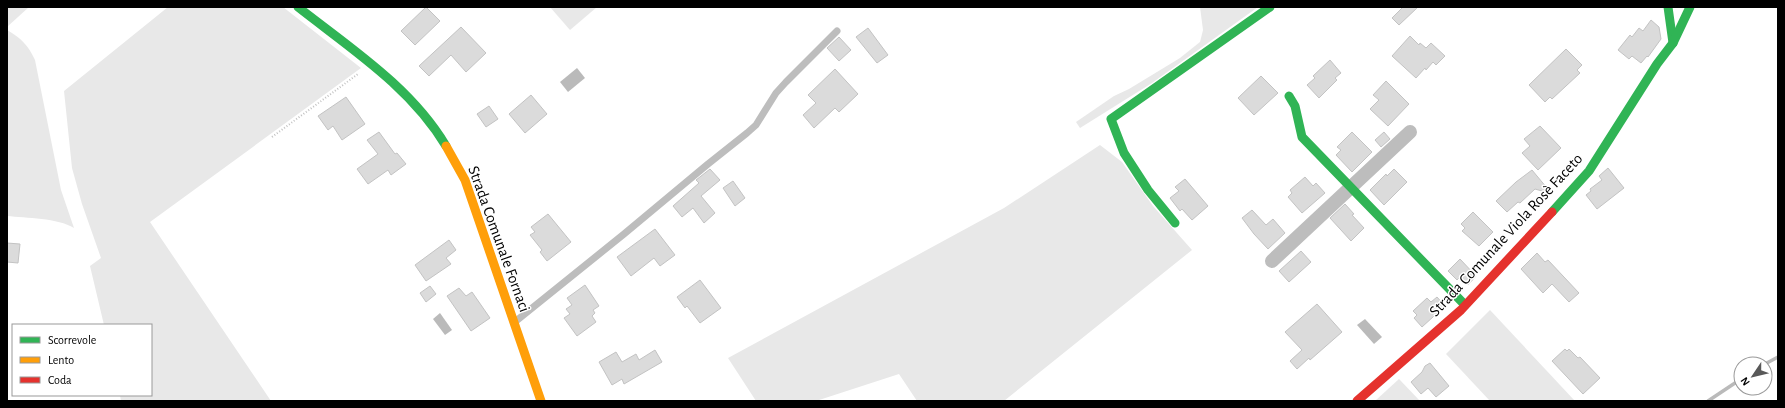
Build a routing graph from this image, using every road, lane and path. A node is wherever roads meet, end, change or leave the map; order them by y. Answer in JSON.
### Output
{"nodes":[{"id":1,"x":298,"y":7,"type":"edge"},
{"id":2,"x":1270,"y":7,"type":"edge"},
{"id":3,"x":1668,"y":7,"type":"edge"},
{"id":4,"x":1690,"y":7,"type":"edge"},
{"id":5,"x":836,"y":31,"type":"dead end"},
{"id":6,"x":1673,"y":43,"type":"junction"},
{"id":7,"x":370,"y":64,"type":"junction"},
{"id":8,"x":1289,"y":96,"type":"dead end"},
{"id":9,"x":1410,"y":132,"type":"dead end"},
{"id":10,"x":272,"y":138,"type":"dead end"},
{"id":11,"x":1350,"y":188,"type":"junction"},
{"id":12,"x":1175,"y":224,"type":"dead end"},
{"id":13,"x":1272,"y":261,"type":"dead end"},
{"id":14,"x":1465,"y":305,"type":"junction"},
{"id":15,"x":513,"y":324,"type":"junction"},
{"id":16,"x":541,"y":401,"type":"edge"},
{"id":17,"x":1357,"y":401,"type":"edge"}],
"edges":[{"from":1,"to":7,"type":"street","name":"Strada Comunale Fornaci"},
{"from":2,"to":12,"type":"street"},
{"from":3,"to":6,"type":"street"},
{"from":4,"to":6,"type":"street","name":"Strada Comunale Viola Rosè Faceto"},
{"from":5,"to":15,"type":"lane"},
{"from":6,"to":14,"type":"street","name":"Strada Comunale Viola Rosè Faceto"},
{"from":7,"to":10,"type":"path"},
{"from":7,"to":15,"type":"street","name":"Strada Comunale Fornaci"},
{"from":8,"to":11,"type":"street"},
{"from":9,"to":11,"type":"street"},
{"from":11,"to":13,"type":"street"},
{"from":11,"to":14,"type":"street"},
{"from":14,"to":17,"type":"street","name":"Strada Comunale Viola Rosè Faceto"},
{"from":15,"to":16,"type":"street","name":"Strada Comunale Fornaci"}]}
